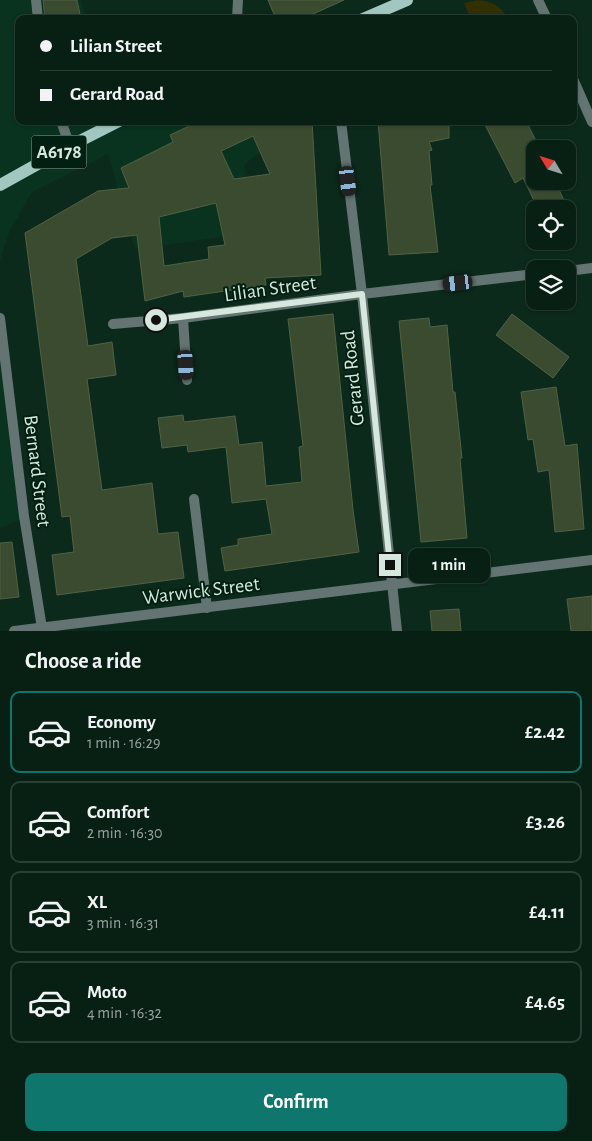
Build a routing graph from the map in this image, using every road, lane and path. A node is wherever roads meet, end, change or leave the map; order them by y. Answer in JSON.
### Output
{"nodes":[{"id":1,"x":36,"y":0,"type":"edge"},
{"id":2,"x":238,"y":0,"type":"edge"},
{"id":3,"x":407,"y":0,"type":"edge"},
{"id":4,"x":538,"y":0,"type":"edge"},
{"id":5,"x":38,"y":15,"type":"edge"},
{"id":6,"x":237,"y":15,"type":"edge"},
{"id":7,"x":372,"y":15,"type":"edge"},
{"id":8,"x":544,"y":15,"type":"edge"},
{"id":9,"x":577,"y":87,"type":"edge"},
{"id":10,"x":592,"y":122,"type":"edge"},
{"id":11,"x":62,"y":125,"type":"edge"},
{"id":12,"x":111,"y":125,"type":"edge"},
{"id":13,"x":341,"y":125,"type":"edge"},
{"id":14,"x":70,"y":146,"type":"junction"},
{"id":15,"x":0,"y":185,"type":"edge"},
{"id":16,"x":592,"y":268,"type":"edge"},
{"id":17,"x":576,"y":270,"type":"edge"},
{"id":18,"x":526,"y":275,"type":"edge"},
{"id":19,"x":362,"y":294,"type":"junction"},
{"id":20,"x":0,"y":318,"type":"edge"},
{"id":21,"x":183,"y":318,"type":"junction"},
{"id":22,"x":113,"y":324,"type":"dead end"},
{"id":23,"x":187,"y":380,"type":"dead end"},
{"id":24,"x":194,"y":499,"type":"dead end"},
{"id":25,"x":592,"y":560,"type":"edge"},
{"id":26,"x":392,"y":584,"type":"junction"},
{"id":27,"x":207,"y":608,"type":"junction"},
{"id":28,"x":42,"y":628,"type":"junction"},
{"id":29,"x":14,"y":631,"type":"edge"},
{"id":30,"x":396,"y":631,"type":"edge"}],
"edges":[{"from":1,"to":5,"type":"street"},
{"from":2,"to":6,"type":"street"},
{"from":3,"to":7,"type":"main road"},
{"from":4,"to":8,"type":"street"},
{"from":9,"to":10,"type":"street"},
{"from":11,"to":14,"type":"street"},
{"from":12,"to":14,"type":"main road","number":"A6178"},
{"from":13,"to":19,"type":"street","name":"Gerard Road"},
{"from":14,"to":15,"type":"main road","number":"A6178"},
{"from":16,"to":17,"type":"street"},
{"from":18,"to":19,"type":"street","name":"Lilian Street"},
{"from":19,"to":21,"type":"street","name":"Lilian Street"},
{"from":19,"to":26,"type":"street","name":"Gerard Road"},
{"from":20,"to":28,"type":"street","name":"Bernard Street"},
{"from":21,"to":22,"type":"street","name":"Lilian Street"},
{"from":21,"to":23,"type":"street"},
{"from":24,"to":27,"type":"street"},
{"from":25,"to":26,"type":"street","name":"Warwick Street"},
{"from":26,"to":27,"type":"street","name":"Warwick Street"},
{"from":26,"to":30,"type":"street","name":"Gerard Road"},
{"from":27,"to":28,"type":"street","name":"Warwick Street"},
{"from":28,"to":29,"type":"street","name":"Warwick Street"}]}
